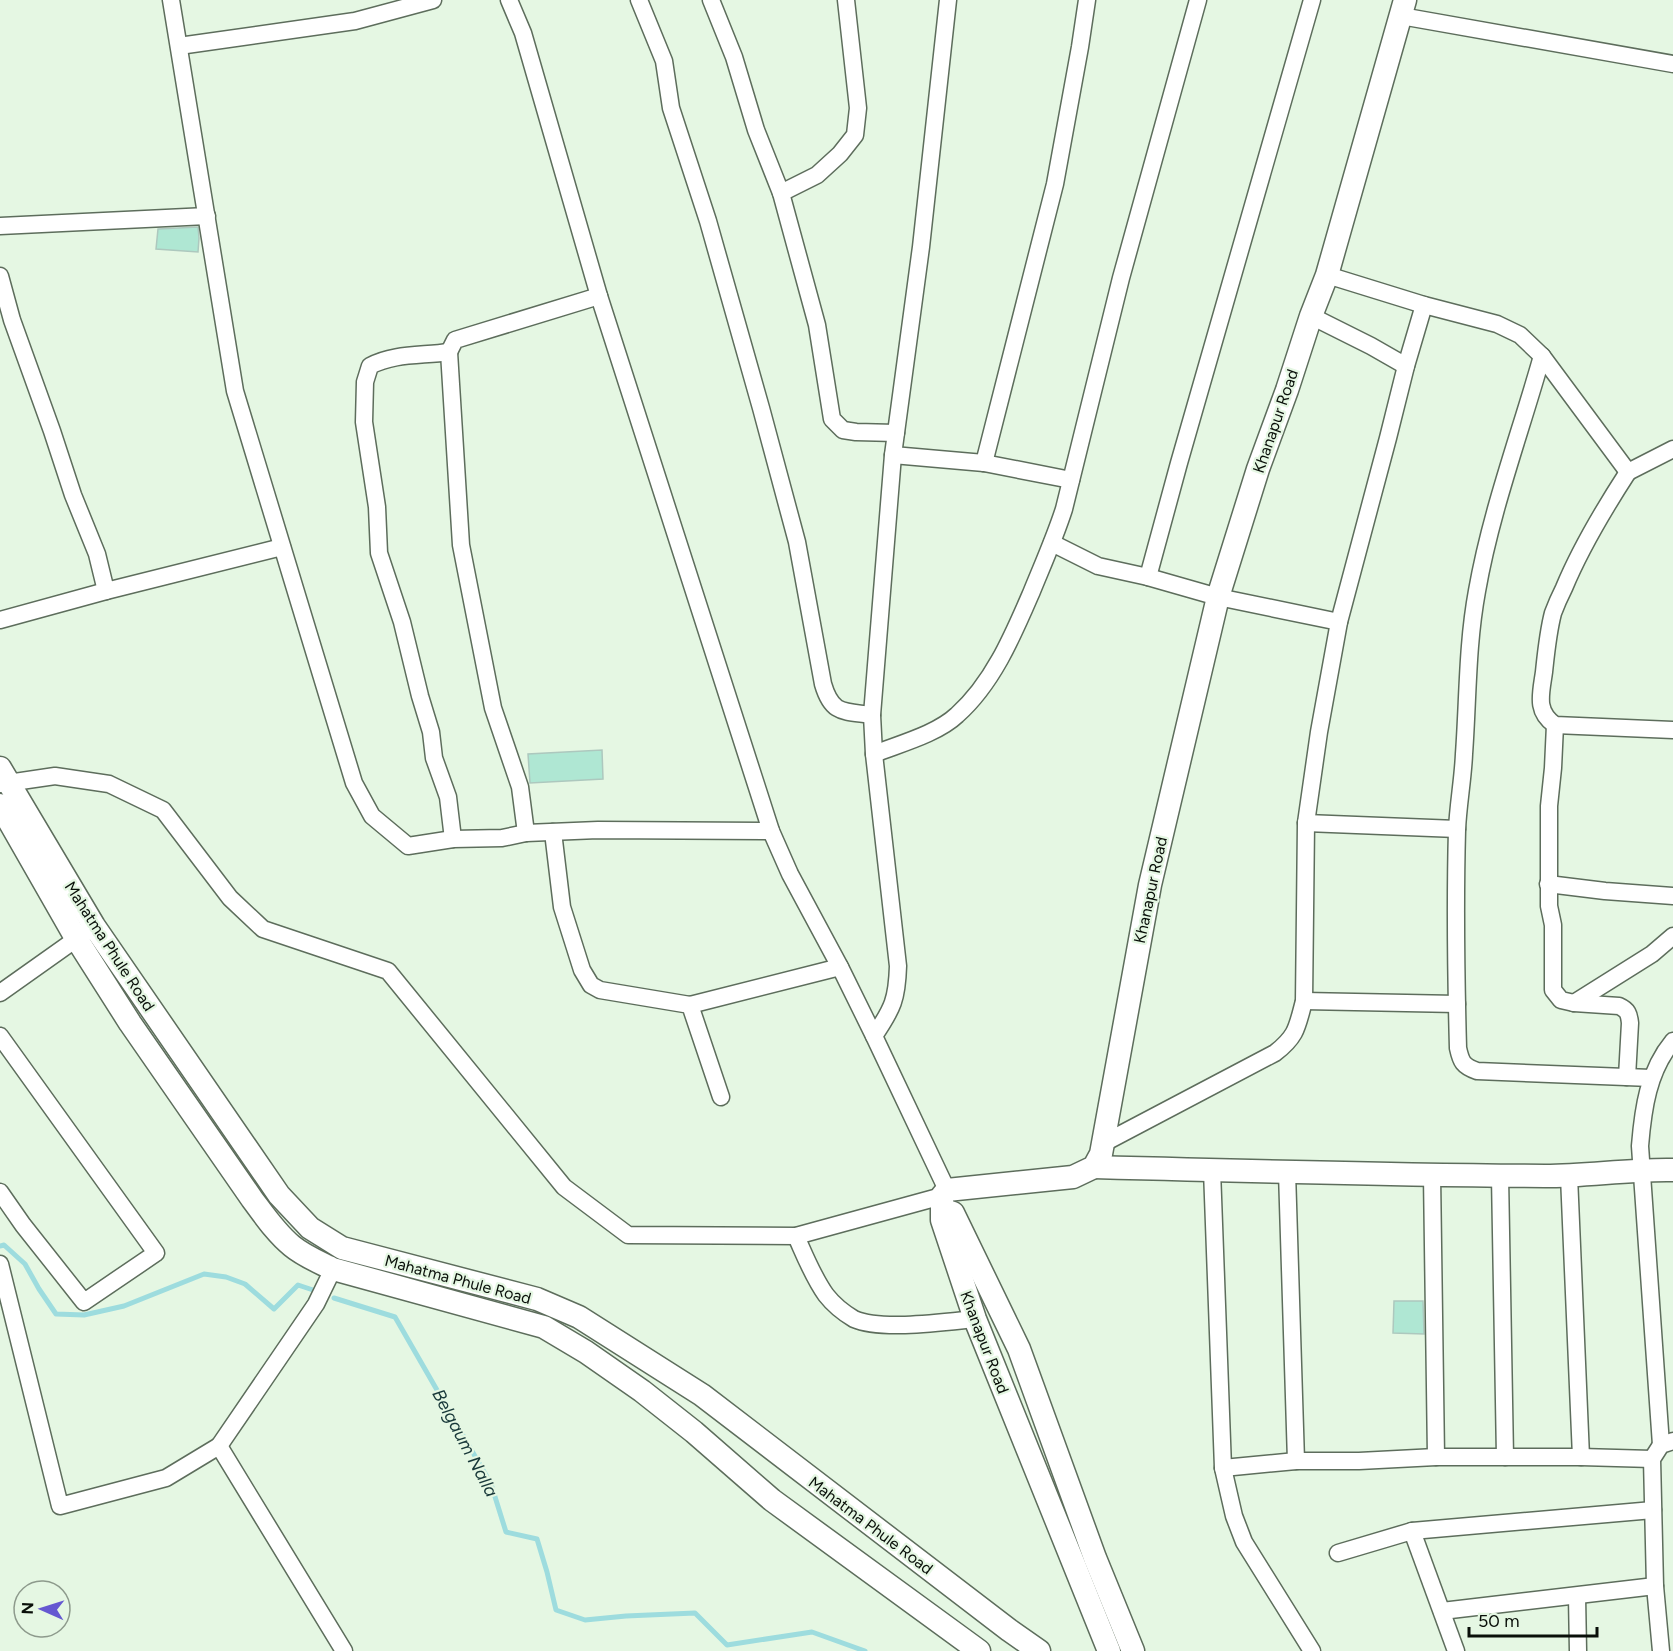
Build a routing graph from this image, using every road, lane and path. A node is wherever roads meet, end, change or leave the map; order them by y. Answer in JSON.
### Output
{"nodes":[{"id":1,"x":171,"y":0,"type":"edge"},
{"id":2,"x":433,"y":0,"type":"edge"},
{"id":3,"x":508,"y":0,"type":"edge"},
{"id":4,"x":639,"y":0,"type":"edge"},
{"id":5,"x":711,"y":0,"type":"edge"},
{"id":6,"x":846,"y":0,"type":"edge"},
{"id":7,"x":948,"y":0,"type":"edge"},
{"id":8,"x":1087,"y":0,"type":"edge"},
{"id":9,"x":1198,"y":0,"type":"edge"},
{"id":10,"x":1312,"y":0,"type":"edge"},
{"id":11,"x":1403,"y":8,"type":"edge"},
{"id":12,"x":179,"y":46,"type":"junction"},
{"id":13,"x":1673,"y":64,"type":"edge"},
{"id":14,"x":781,"y":193,"type":"junction"},
{"id":15,"x":207,"y":216,"type":"junction"},
{"id":16,"x":0,"y":226,"type":"edge"},
{"id":17,"x":1327,"y":275,"type":"junction"},
{"id":18,"x":0,"y":276,"type":"edge"},
{"id":19,"x":599,"y":296,"type":"junction"},
{"id":20,"x":1424,"y":305,"type":"junction"},
{"id":21,"x":1311,"y":316,"type":"junction"},
{"id":22,"x":449,"y":352,"type":"junction"},
{"id":23,"x":1542,"y":356,"type":"junction"},
{"id":24,"x":1406,"y":366,"type":"junction"},
{"id":25,"x":896,"y":433,"type":"junction"},
{"id":26,"x":1673,"y":449,"type":"edge"},
{"id":27,"x":893,"y":455,"type":"junction"},
{"id":28,"x":984,"y":463,"type":"junction"},
{"id":29,"x":1628,"y":472,"type":"junction"},
{"id":30,"x":1071,"y":480,"type":"junction"},
{"id":31,"x":1052,"y":543,"type":"junction"},
{"id":32,"x":282,"y":547,"type":"junction"},
{"id":33,"x":1148,"y":577,"type":"junction"},
{"id":34,"x":106,"y":591,"type":"junction"},
{"id":35,"x":1218,"y":597,"type":"junction"},
{"id":36,"x":0,"y":620,"type":"edge"},
{"id":37,"x":1339,"y":622,"type":"junction"},
{"id":38,"x":872,"y":715,"type":"junction"},
{"id":39,"x":1555,"y":725,"type":"junction"},
{"id":40,"x":1673,"y":730,"type":"edge"},
{"id":41,"x":874,"y":753,"type":"junction"},
{"id":42,"x":3,"y":778,"type":"edge"},
{"id":43,"x":0,"y":804,"type":"edge"},
{"id":44,"x":1306,"y":823,"type":"junction"},
{"id":45,"x":1457,"y":829,"type":"junction"},
{"id":46,"x":771,"y":831,"type":"junction"},
{"id":47,"x":554,"y":832,"type":"junction"},
{"id":48,"x":526,"y":833,"type":"junction"},
{"id":49,"x":453,"y":839,"type":"junction"},
{"id":50,"x":1548,"y":884,"type":"junction"},
{"id":51,"x":1673,"y":896,"type":"edge"},
{"id":52,"x":85,"y":932,"type":"junction"},
{"id":53,"x":1673,"y":936,"type":"edge"},
{"id":54,"x":840,"y":967,"type":"junction"},
{"id":55,"x":0,"y":993,"type":"edge"},
{"id":56,"x":1304,"y":1001,"type":"junction"},
{"id":57,"x":1575,"y":1003,"type":"junction"},
{"id":58,"x":1457,"y":1004,"type":"junction"},
{"id":59,"x":690,"y":1005,"type":"junction"},
{"id":60,"x":0,"y":1036,"type":"edge"},
{"id":61,"x":874,"y":1036,"type":"junction"},
{"id":62,"x":1673,"y":1041,"type":"edge"},
{"id":63,"x":1627,"y":1077,"type":"junction"},
{"id":64,"x":1651,"y":1078,"type":"junction"},
{"id":65,"x":720,"y":1097,"type":"dead end"},
{"id":66,"x":1104,"y":1143,"type":"junction"},
{"id":67,"x":1094,"y":1167,"type":"junction"},
{"id":68,"x":1212,"y":1170,"type":"junction"},
{"id":69,"x":1641,"y":1170,"type":"junction"},
{"id":70,"x":1673,"y":1170,"type":"edge"},
{"id":71,"x":1287,"y":1172,"type":"junction"},
{"id":72,"x":1432,"y":1176,"type":"junction"},
{"id":73,"x":1500,"y":1176,"type":"junction"},
{"id":74,"x":1569,"y":1176,"type":"junction"},
{"id":75,"x":0,"y":1192,"type":"edge"},
{"id":76,"x":944,"y":1198,"type":"junction"},
{"id":77,"x":796,"y":1236,"type":"junction"},
{"id":78,"x":0,"y":1264,"type":"edge"},
{"id":79,"x":333,"y":1269,"type":"junction"},
{"id":80,"x":975,"y":1319,"type":"junction"},
{"id":81,"x":219,"y":1446,"type":"junction"},
{"id":82,"x":1662,"y":1448,"type":"edge"},
{"id":83,"x":1436,"y":1457,"type":"junction"},
{"id":84,"x":1505,"y":1457,"type":"junction"},
{"id":85,"x":1581,"y":1457,"type":"junction"},
{"id":86,"x":1296,"y":1461,"type":"junction"},
{"id":87,"x":1223,"y":1468,"type":"junction"},
{"id":88,"x":1653,"y":1510,"type":"junction"},
{"id":89,"x":1412,"y":1531,"type":"junction"},
{"id":90,"x":1338,"y":1553,"type":"dead end"},
{"id":91,"x":1655,"y":1586,"type":"junction"},
{"id":92,"x":1577,"y":1596,"type":"junction"},
{"id":93,"x":1442,"y":1611,"type":"junction"},
{"id":94,"x":344,"y":1651,"type":"edge"},
{"id":95,"x":979,"y":1651,"type":"edge"},
{"id":96,"x":1039,"y":1651,"type":"edge"},
{"id":97,"x":1109,"y":1651,"type":"edge"},
{"id":98,"x":1133,"y":1651,"type":"edge"},
{"id":99,"x":1312,"y":1651,"type":"edge"},
{"id":100,"x":1456,"y":1651,"type":"edge"},
{"id":101,"x":1578,"y":1651,"type":"edge"},
{"id":102,"x":1661,"y":1651,"type":"edge"}],
"edges":[{"from":1,"to":12,"type":"street"},
{"from":2,"to":12,"type":"street"},
{"from":3,"to":19,"type":"street"},
{"from":4,"to":38,"type":"street"},
{"from":5,"to":14,"type":"street"},
{"from":6,"to":14,"type":"street"},
{"from":7,"to":25,"type":"street"},
{"from":8,"to":28,"type":"street"},
{"from":9,"to":30,"type":"street"},
{"from":10,"to":33,"type":"street"},
{"from":11,"to":13,"type":"street"},
{"from":11,"to":17,"type":"main road","name":"Khanapur Road"},
{"from":12,"to":15,"type":"street"},
{"from":14,"to":25,"type":"street"},
{"from":15,"to":16,"type":"street"},
{"from":15,"to":32,"type":"street"},
{"from":17,"to":20,"type":"street"},
{"from":17,"to":21,"type":"main road","name":"Khanapur Road"},
{"from":18,"to":34,"type":"street"},
{"from":19,"to":22,"type":"street"},
{"from":19,"to":46,"type":"street"},
{"from":20,"to":23,"type":"street"},
{"from":20,"to":24,"type":"street"},
{"from":21,"to":24,"type":"street"},
{"from":21,"to":35,"type":"main road","name":"Khanapur Road"},
{"from":22,"to":48,"type":"street"},
{"from":22,"to":49,"type":"street"},
{"from":23,"to":29,"type":"street"},
{"from":23,"to":45,"type":"street"},
{"from":24,"to":37,"type":"street"},
{"from":25,"to":27,"type":"street"},
{"from":26,"to":29,"type":"street"},
{"from":27,"to":28,"type":"street"},
{"from":27,"to":38,"type":"street"},
{"from":28,"to":30,"type":"street"},
{"from":29,"to":39,"type":"street"},
{"from":30,"to":31,"type":"street"},
{"from":31,"to":33,"type":"street"},
{"from":31,"to":41,"type":"street"},
{"from":32,"to":34,"type":"street"},
{"from":32,"to":49,"type":"street"},
{"from":33,"to":35,"type":"street"},
{"from":34,"to":36,"type":"street"},
{"from":35,"to":37,"type":"street"},
{"from":35,"to":66,"type":"main road","name":"Khanapur Road"},
{"from":37,"to":44,"type":"street"},
{"from":38,"to":41,"type":"street"},
{"from":39,"to":40,"type":"street"},
{"from":39,"to":50,"type":"street"},
{"from":41,"to":61,"type":"street"},
{"from":42,"to":52,"type":"main road","name":"Mahatma Phule Road"},
{"from":42,"to":77,"type":"street","name":"Mahatma Phule Road"},
{"from":43,"to":52,"type":"main road","name":"Mahatma Phule Road"},
{"from":44,"to":45,"type":"street"},
{"from":44,"to":56,"type":"street"},
{"from":45,"to":58,"type":"street"},
{"from":46,"to":47,"type":"street"},
{"from":46,"to":54,"type":"street"},
{"from":47,"to":48,"type":"street"},
{"from":47,"to":59,"type":"street"},
{"from":48,"to":49,"type":"street"},
{"from":50,"to":51,"type":"street"},
{"from":50,"to":57,"type":"street"},
{"from":52,"to":55,"type":"street"},
{"from":52,"to":79,"type":"main road","name":"Mahatma Phule Road"},
{"from":52,"to":96,"type":"main road","name":"Mahatma Phule Road"},
{"from":53,"to":57,"type":"street"},
{"from":54,"to":59,"type":"street"},
{"from":54,"to":61,"type":"street"},
{"from":56,"to":58,"type":"street"},
{"from":56,"to":66,"type":"street"},
{"from":57,"to":63,"type":"street"},
{"from":58,"to":63,"type":"street"},
{"from":59,"to":65,"type":"street"},
{"from":60,"to":75,"type":"street"},
{"from":61,"to":76,"type":"street"},
{"from":62,"to":64,"type":"street"},
{"from":63,"to":64,"type":"street"},
{"from":64,"to":69,"type":"street"},
{"from":66,"to":67,"type":"main road","name":"Khanapur Road"},
{"from":67,"to":68,"type":"main road"},
{"from":67,"to":76,"type":"main road"},
{"from":68,"to":71,"type":"main road"},
{"from":68,"to":87,"type":"street"},
{"from":69,"to":70,"type":"main road"},
{"from":69,"to":74,"type":"main road"},
{"from":69,"to":82,"type":"street"},
{"from":71,"to":72,"type":"main road"},
{"from":71,"to":86,"type":"street"},
{"from":72,"to":73,"type":"main road"},
{"from":72,"to":83,"type":"street"},
{"from":73,"to":74,"type":"main road"},
{"from":73,"to":84,"type":"street"},
{"from":74,"to":85,"type":"street"},
{"from":76,"to":77,"type":"street","name":"Mahatma Phule Road"},
{"from":76,"to":80,"type":"main road","name":"Khanapur Road"},
{"from":76,"to":98,"type":"main road"},
{"from":77,"to":80,"type":"street"},
{"from":78,"to":81,"type":"street"},
{"from":79,"to":81,"type":"street"},
{"from":79,"to":95,"type":"main road","name":"Mahatma Phule Road"},
{"from":80,"to":97,"type":"main road","name":"Khanapur Road"},
{"from":81,"to":94,"type":"street"},
{"from":82,"to":85,"type":"street"},
{"from":82,"to":88,"type":"street"},
{"from":83,"to":84,"type":"street"},
{"from":83,"to":86,"type":"street"},
{"from":84,"to":85,"type":"street"},
{"from":86,"to":87,"type":"street"},
{"from":87,"to":99,"type":"street"},
{"from":88,"to":89,"type":"street"},
{"from":88,"to":91,"type":"street"},
{"from":89,"to":90,"type":"street"},
{"from":89,"to":93,"type":"street"},
{"from":91,"to":92,"type":"street"},
{"from":91,"to":102,"type":"street"},
{"from":92,"to":93,"type":"street"},
{"from":92,"to":101,"type":"street"},
{"from":93,"to":100,"type":"street"}]}
